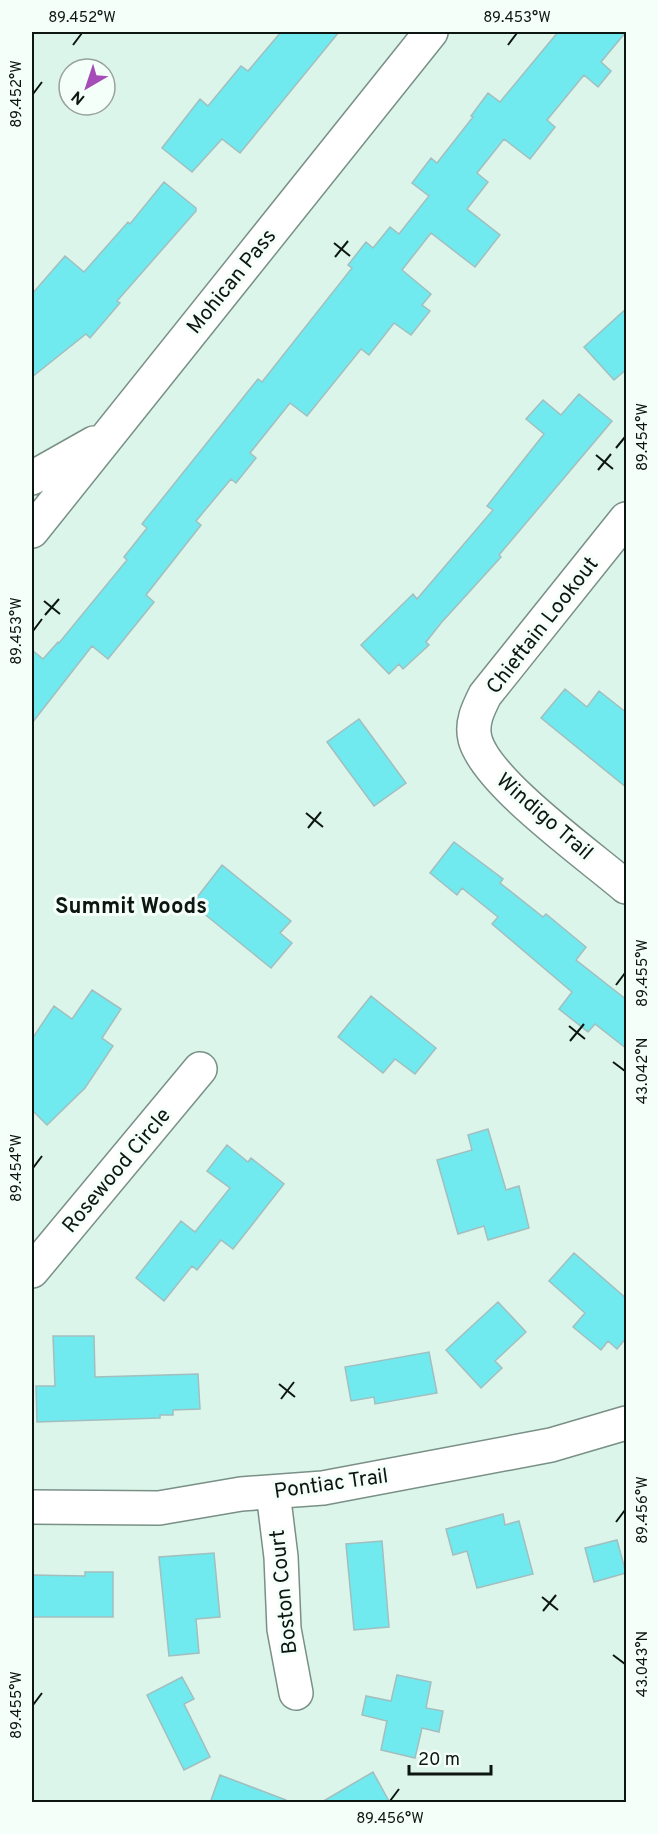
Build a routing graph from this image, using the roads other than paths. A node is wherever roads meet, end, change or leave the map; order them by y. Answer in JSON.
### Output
{"nodes":[{"id":1,"x":431,"y":32,"type":"edge"},
{"id":2,"x":109,"y":435,"type":"junction"},
{"id":3,"x":32,"y":478,"type":"edge"},
{"id":4,"x":627,"y":519,"type":"edge"},
{"id":5,"x":32,"y":531,"type":"edge"},
{"id":6,"x":474,"y":737,"type":"joint"},
{"id":7,"x":627,"y":887,"type":"edge"},
{"id":8,"x":200,"y":1069,"type":"dead end"},
{"id":9,"x":32,"y":1271,"type":"edge"},
{"id":10,"x":627,"y":1423,"type":"edge"},
{"id":11,"x":273,"y":1492,"type":"junction"},
{"id":12,"x":32,"y":1507,"type":"edge"},
{"id":13,"x":296,"y":1693,"type":"dead end"}],
"edges":[{"from":1,"to":2,"type":"street","name":"Mohican Pass"},
{"from":2,"to":3,"type":"street"},
{"from":2,"to":5,"type":"street","name":"Mohican Pass"},
{"from":4,"to":6,"type":"street","name":"Chieftain Lookout"},
{"from":6,"to":7,"type":"street","name":"Windigo Trail"},
{"from":8,"to":9,"type":"street","name":"Rosewood Circle"},
{"from":10,"to":11,"type":"street","name":"Pontiac Trail"},
{"from":11,"to":12,"type":"street","name":"Pontiac Trail"},
{"from":11,"to":13,"type":"street","name":"Boston Court"}]}
